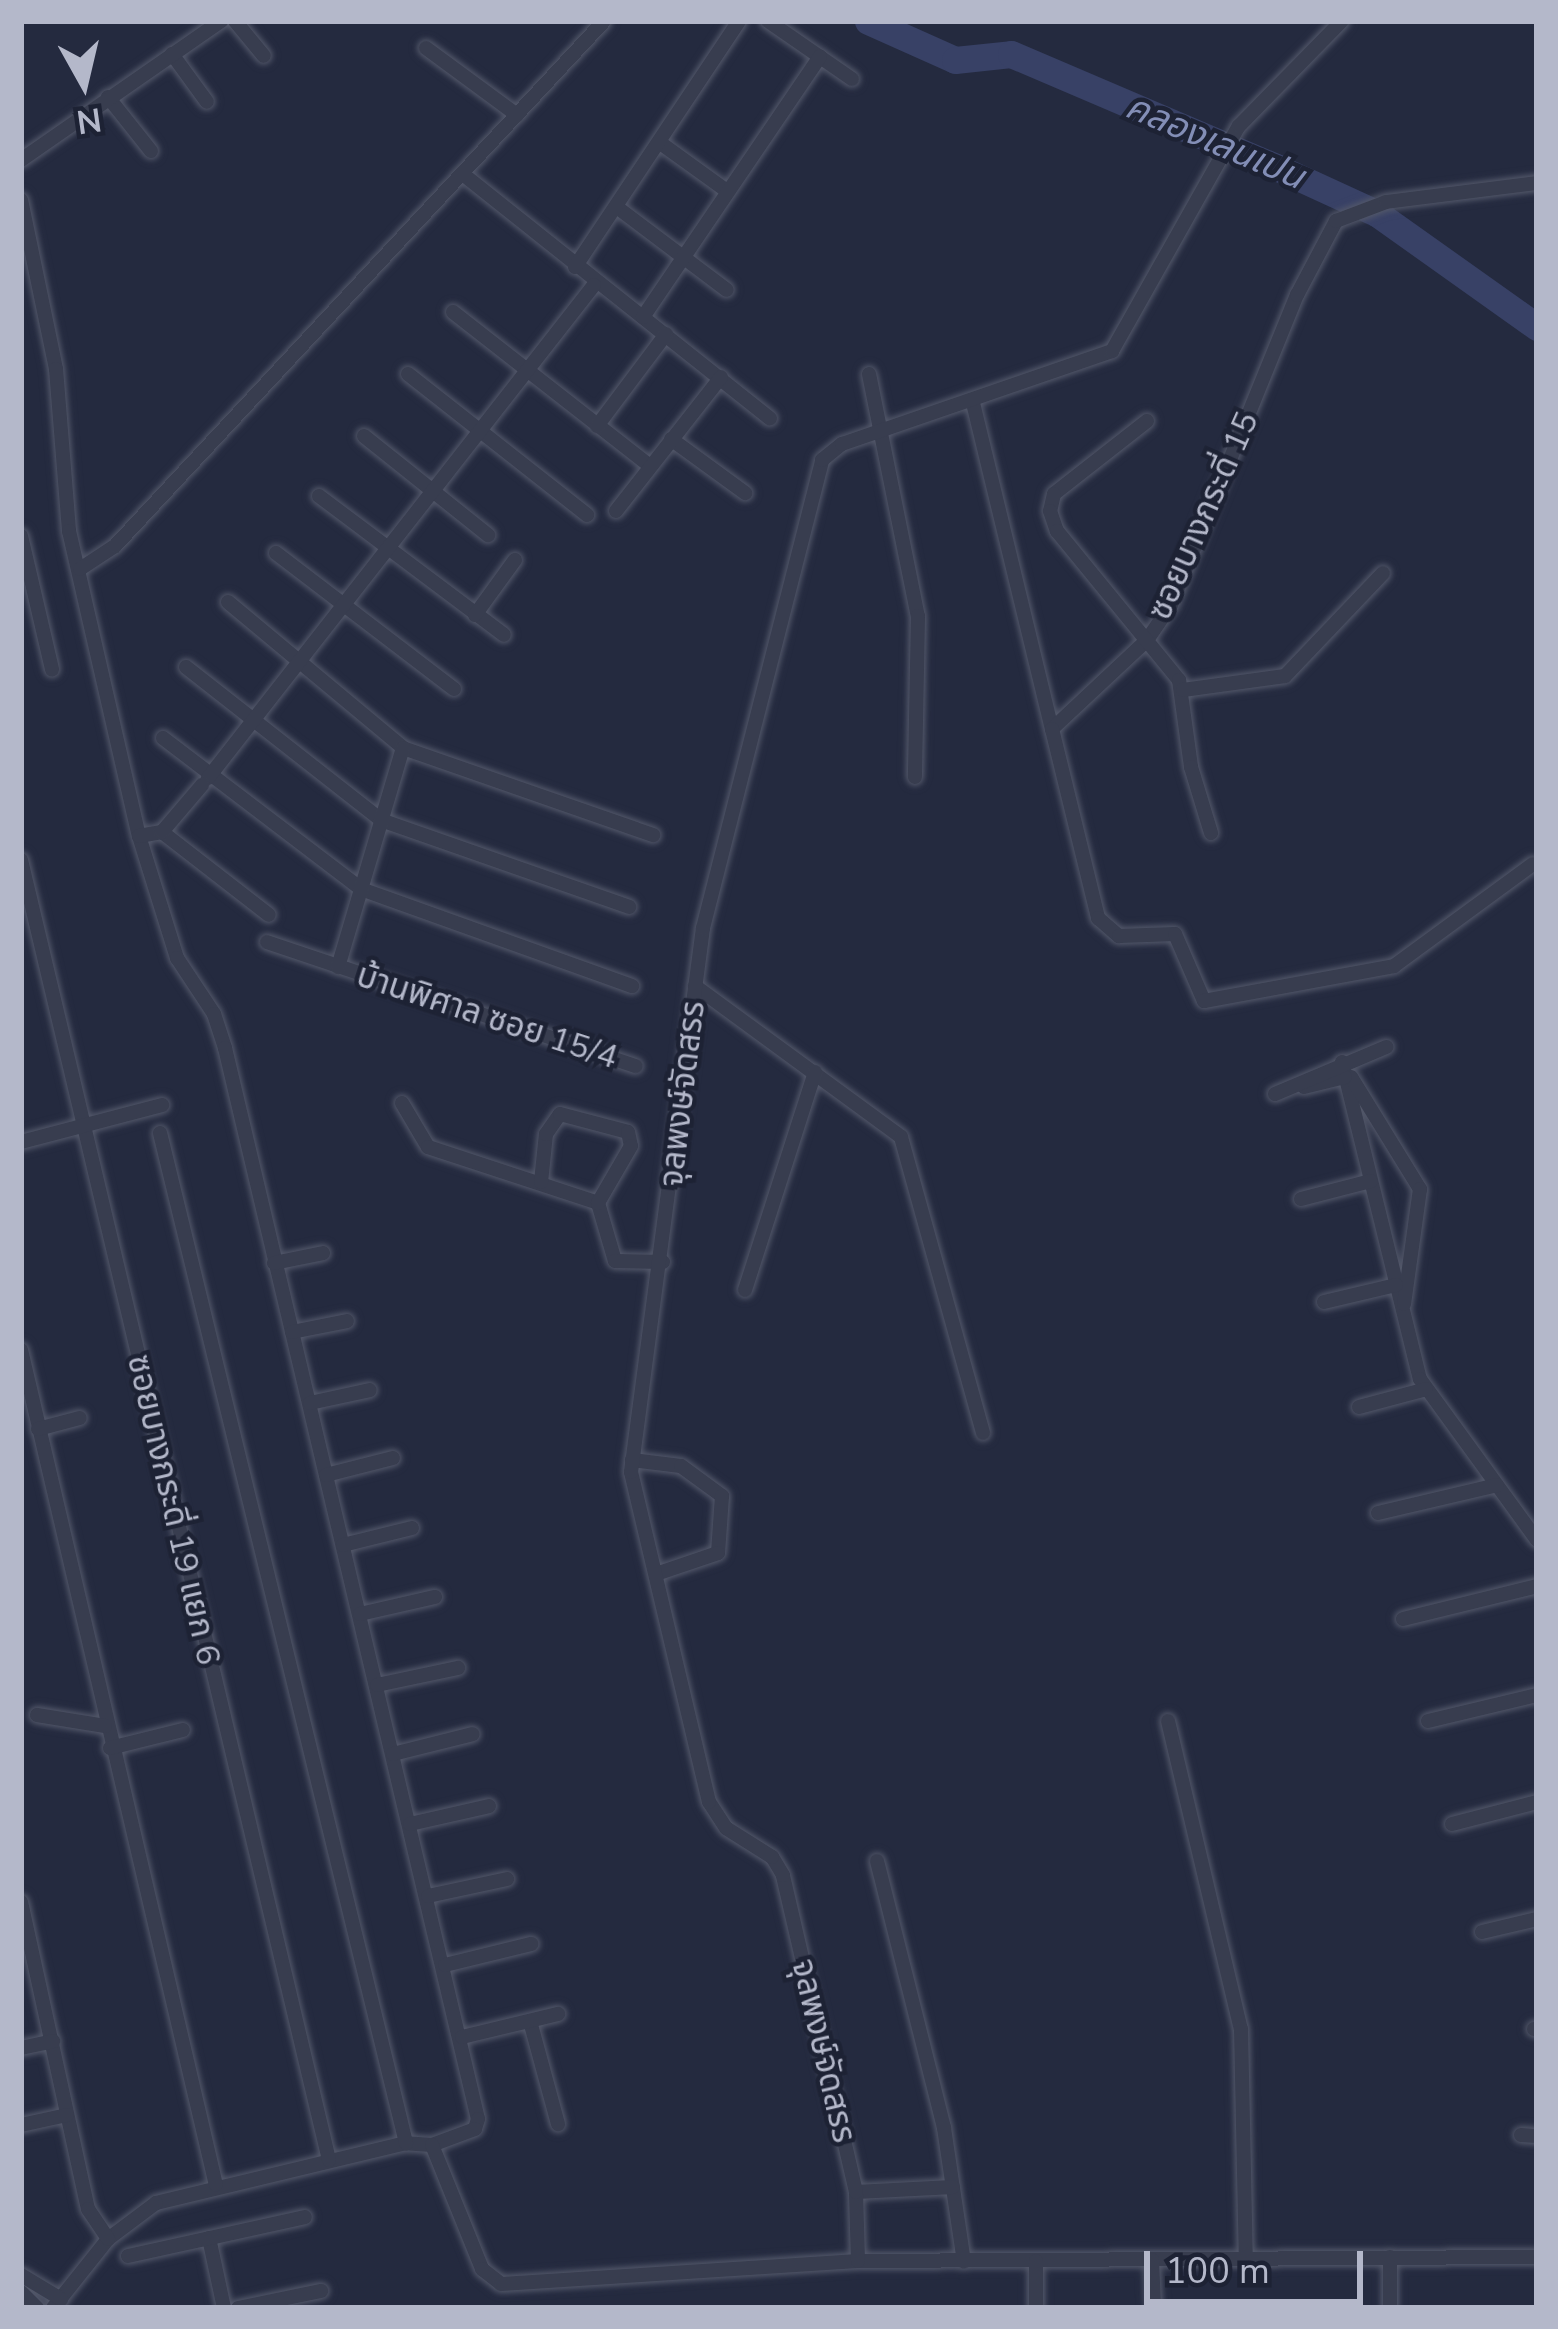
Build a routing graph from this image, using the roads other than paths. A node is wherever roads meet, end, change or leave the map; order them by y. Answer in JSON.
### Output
{"nodes":[{"id":1,"x":221,"y":21,"type":"edge"},
{"id":2,"x":236,"y":21,"type":"edge"},
{"id":3,"x":579,"y":21,"type":"edge"},
{"id":4,"x":739,"y":21,"type":"edge"},
{"id":5,"x":768,"y":21,"type":"edge"},
{"id":6,"x":1342,"y":21,"type":"edge"},
{"id":7,"x":598,"y":26,"type":"edge"},
{"id":8,"x":426,"y":48,"type":"dead end"},
{"id":9,"x":172,"y":54,"type":"junction"},
{"id":10,"x":264,"y":56,"type":"dead end"},
{"id":11,"x":820,"y":57,"type":"junction"},
{"id":12,"x":852,"y":79,"type":"dead end"},
{"id":13,"x":108,"y":97,"type":"junction"},
{"id":14,"x":207,"y":102,"type":"dead end"},
{"id":15,"x":517,"y":115,"type":"junction"},
{"id":16,"x":659,"y":142,"type":"junction"},
{"id":17,"x":152,"y":151,"type":"dead end"},
{"id":18,"x":21,"y":160,"type":"edge"},
{"id":19,"x":464,"y":175,"type":"junction"},
{"id":20,"x":1537,"y":182,"type":"edge"},
{"id":21,"x":727,"y":191,"type":"junction"},
{"id":22,"x":21,"y":200,"type":"edge"},
{"id":23,"x":618,"y":208,"type":"junction"},
{"id":24,"x":687,"y":259,"type":"junction"},
{"id":25,"x":575,"y":267,"type":"junction"},
{"id":26,"x":594,"y":285,"type":"junction"},
{"id":27,"x":727,"y":290,"type":"dead end"},
{"id":28,"x":453,"y":312,"type":"dead end"},
{"id":29,"x":644,"y":317,"type":"junction"},
{"id":30,"x":666,"y":334,"type":"junction"},
{"id":31,"x":408,"y":374,"type":"dead end"},
{"id":32,"x":529,"y":374,"type":"junction"},
{"id":33,"x":869,"y":374,"type":"dead end"},
{"id":34,"x":721,"y":377,"type":"junction"},
{"id":35,"x":973,"y":403,"type":"junction"},
{"id":36,"x":770,"y":418,"type":"dead end"},
{"id":37,"x":1147,"y":421,"type":"dead end"},
{"id":38,"x":597,"y":426,"type":"junction"},
{"id":39,"x":883,"y":430,"type":"junction"},
{"id":40,"x":364,"y":436,"type":"dead end"},
{"id":41,"x":480,"y":436,"type":"junction"},
{"id":42,"x":671,"y":439,"type":"junction"},
{"id":43,"x":650,"y":466,"type":"junction"},
{"id":44,"x":745,"y":493,"type":"dead end"},
{"id":45,"x":434,"y":495,"type":"junction"},
{"id":46,"x":320,"y":496,"type":"dead end"},
{"id":47,"x":616,"y":512,"type":"dead end"},
{"id":48,"x":587,"y":514,"type":"dead end"},
{"id":49,"x":488,"y":535,"type":"dead end"},
{"id":50,"x":21,"y":536,"type":"edge"},
{"id":51,"x":390,"y":548,"type":"junction"},
{"id":52,"x":276,"y":553,"type":"dead end"},
{"id":53,"x":515,"y":560,"type":"dead end"},
{"id":54,"x":80,"y":568,"type":"junction"},
{"id":55,"x":1383,"y":573,"type":"dead end"},
{"id":56,"x":228,"y":602,"type":"dead end"},
{"id":57,"x":342,"y":607,"type":"junction"},
{"id":58,"x":475,"y":615,"type":"junction"},
{"id":59,"x":504,"y":635,"type":"dead end"},
{"id":60,"x":1147,"y":640,"type":"junction"},
{"id":61,"x":297,"y":661,"type":"junction"},
{"id":62,"x":186,"y":667,"type":"dead end"},
{"id":63,"x":52,"y":669,"type":"dead end"},
{"id":64,"x":454,"y":689,"type":"dead end"},
{"id":65,"x":1183,"y":690,"type":"junction"},
{"id":66,"x":251,"y":718,"type":"junction"},
{"id":67,"x":1052,"y":729,"type":"junction"},
{"id":68,"x":164,"y":738,"type":"dead end"},
{"id":69,"x":403,"y":748,"type":"junction"},
{"id":70,"x":915,"y":777,"type":"dead end"},
{"id":71,"x":205,"y":781,"type":"junction"},
{"id":72,"x":381,"y":820,"type":"junction"},
{"id":73,"x":162,"y":832,"type":"junction"},
{"id":74,"x":1211,"y":833,"type":"dead end"},
{"id":75,"x":652,"y":835,"type":"dead end"},
{"id":76,"x":139,"y":836,"type":"junction"},
{"id":77,"x":21,"y":860,"type":"edge"},
{"id":78,"x":1533,"y":864,"type":"dead end"},
{"id":79,"x":361,"y":889,"type":"junction"},
{"id":80,"x":629,"y":907,"type":"dead end"},
{"id":81,"x":269,"y":915,"type":"dead end"},
{"id":82,"x":267,"y":942,"type":"dead end"},
{"id":83,"x":338,"y":968,"type":"junction"},
{"id":84,"x":632,"y":986,"type":"dead end"},
{"id":85,"x":695,"y":986,"type":"junction"},
{"id":86,"x":1386,"y":1047,"type":"dead end"},
{"id":87,"x":636,"y":1066,"type":"dead end"},
{"id":88,"x":1343,"y":1070,"type":"junction"},
{"id":89,"x":815,"y":1072,"type":"junction"},
{"id":90,"x":402,"y":1103,"type":"dead end"},
{"id":91,"x":162,"y":1105,"type":"dead end"},
{"id":92,"x":84,"y":1126,"type":"junction"},
{"id":93,"x":160,"y":1133,"type":"dead end"},
{"id":94,"x":21,"y":1142,"type":"edge"},
{"id":95,"x":1371,"y":1181,"type":"junction"},
{"id":96,"x":541,"y":1182,"type":"junction"},
{"id":97,"x":1300,"y":1199,"type":"dead end"},
{"id":98,"x":598,"y":1203,"type":"junction"},
{"id":99,"x":323,"y":1253,"type":"dead end"},
{"id":100,"x":664,"y":1262,"type":"junction"},
{"id":101,"x":274,"y":1263,"type":"junction"},
{"id":102,"x":1396,"y":1286,"type":"junction"},
{"id":103,"x":746,"y":1290,"type":"dead end"},
{"id":104,"x":1324,"y":1302,"type":"dead end"},
{"id":105,"x":1403,"y":1312,"type":"junction"},
{"id":106,"x":347,"y":1321,"type":"dead end"},
{"id":107,"x":292,"y":1332,"type":"junction"},
{"id":108,"x":21,"y":1350,"type":"edge"},
{"id":109,"x":1426,"y":1389,"type":"junction"},
{"id":110,"x":370,"y":1390,"type":"dead end"},
{"id":111,"x":310,"y":1403,"type":"junction"},
{"id":112,"x":1359,"y":1407,"type":"dead end"},
{"id":113,"x":80,"y":1418,"type":"dead end"},
{"id":114,"x":38,"y":1429,"type":"junction"},
{"id":115,"x":983,"y":1433,"type":"dead end"},
{"id":116,"x":393,"y":1458,"type":"dead end"},
{"id":117,"x":632,"y":1460,"type":"junction"},
{"id":118,"x":326,"y":1475,"type":"junction"},
{"id":119,"x":1497,"y":1485,"type":"junction"},
{"id":120,"x":1378,"y":1513,"type":"dead end"},
{"id":121,"x":412,"y":1528,"type":"dead end"},
{"id":122,"x":1537,"y":1540,"type":"edge"},
{"id":123,"x":343,"y":1545,"type":"junction"},
{"id":124,"x":656,"y":1574,"type":"junction"},
{"id":125,"x":1537,"y":1586,"type":"edge"},
{"id":126,"x":435,"y":1597,"type":"dead end"},
{"id":127,"x":360,"y":1614,"type":"junction"},
{"id":128,"x":1403,"y":1619,"type":"dead end"},
{"id":129,"x":458,"y":1668,"type":"dead end"},
{"id":130,"x":377,"y":1685,"type":"junction"},
{"id":131,"x":1537,"y":1695,"type":"edge"},
{"id":132,"x":37,"y":1715,"type":"dead end"},
{"id":133,"x":1168,"y":1721,"type":"dead end"},
{"id":134,"x":1428,"y":1721,"type":"dead end"},
{"id":135,"x":105,"y":1726,"type":"junction"},
{"id":136,"x":183,"y":1730,"type":"dead end"},
{"id":137,"x":472,"y":1734,"type":"dead end"},
{"id":138,"x":110,"y":1748,"type":"junction"},
{"id":139,"x":393,"y":1754,"type":"junction"},
{"id":140,"x":1537,"y":1802,"type":"edge"},
{"id":141,"x":489,"y":1806,"type":"dead end"},
{"id":142,"x":410,"y":1824,"type":"junction"},
{"id":143,"x":1453,"y":1824,"type":"dead end"},
{"id":144,"x":878,"y":1861,"type":"dead end"},
{"id":145,"x":507,"y":1879,"type":"dead end"},
{"id":146,"x":428,"y":1895,"type":"junction"},
{"id":147,"x":21,"y":1902,"type":"edge"},
{"id":148,"x":1537,"y":1919,"type":"edge"},
{"id":149,"x":1482,"y":1932,"type":"dead end"},
{"id":150,"x":531,"y":1944,"type":"dead end"},
{"id":151,"x":445,"y":1965,"type":"junction"},
{"id":152,"x":29,"y":1972,"type":"edge"},
{"id":153,"x":558,"y":2014,"type":"dead end"},
{"id":154,"x":530,"y":2021,"type":"junction"},
{"id":155,"x":462,"y":2037,"type":"junction"},
{"id":156,"x":53,"y":2041,"type":"junction"},
{"id":157,"x":21,"y":2048,"type":"edge"},
{"id":158,"x":67,"y":2115,"type":"junction"},
{"id":159,"x":558,"y":2124,"type":"dead end"},
{"id":160,"x":21,"y":2125,"type":"edge"},
{"id":161,"x":406,"y":2143,"type":"junction"},
{"id":162,"x":432,"y":2145,"type":"junction"},
{"id":163,"x":329,"y":2160,"type":"junction"},
{"id":164,"x":216,"y":2185,"type":"junction"},
{"id":165,"x":953,"y":2187,"type":"junction"},
{"id":166,"x":856,"y":2192,"type":"junction"},
{"id":167,"x":305,"y":2217,"type":"dead end"},
{"id":168,"x":209,"y":2238,"type":"junction"},
{"id":169,"x":108,"y":2239,"type":"junction"},
{"id":170,"x":128,"y":2256,"type":"dead end"},
{"id":171,"x":1537,"y":2257,"type":"edge"},
{"id":172,"x":1390,"y":2258,"type":"junction"},
{"id":173,"x":1246,"y":2259,"type":"junction"},
{"id":174,"x":858,"y":2260,"type":"junction"},
{"id":175,"x":1152,"y":2260,"type":"junction"},
{"id":176,"x":1036,"y":2261,"type":"junction"},
{"id":177,"x":964,"y":2262,"type":"junction"},
{"id":178,"x":21,"y":2275,"type":"edge"},
{"id":179,"x":320,"y":2291,"type":"dead end"},
{"id":180,"x":21,"y":2292,"type":"edge"},
{"id":181,"x":57,"y":2304,"type":"edge"},
{"id":182,"x":37,"y":2308,"type":"edge"},
{"id":183,"x":224,"y":2308,"type":"edge"},
{"id":184,"x":238,"y":2308,"type":"edge"},
{"id":185,"x":1036,"y":2308,"type":"edge"},
{"id":186,"x":1154,"y":2308,"type":"edge"},
{"id":187,"x":1390,"y":2308,"type":"edge"}],
"edges":[{"from":1,"to":9,"type":"street"},
{"from":2,"to":10,"type":"street"},
{"from":3,"to":7,"type":"street"},
{"from":4,"to":16,"type":"street"},
{"from":5,"to":11,"type":"street"},
{"from":6,"to":35,"type":"street","name":"จุลพงษ์จัดสรร"},
{"from":7,"to":15,"type":"street"},
{"from":8,"to":15,"type":"street"},
{"from":9,"to":13,"type":"street"},
{"from":9,"to":14,"type":"street"},
{"from":11,"to":12,"type":"street"},
{"from":11,"to":21,"type":"street"},
{"from":13,"to":17,"type":"street"},
{"from":13,"to":18,"type":"street"},
{"from":15,"to":19,"type":"street"},
{"from":16,"to":21,"type":"street"},
{"from":16,"to":23,"type":"street"},
{"from":19,"to":25,"type":"street"},
{"from":19,"to":54,"type":"street"},
{"from":20,"to":60,"type":"street","name":"ซอยบางกระดี่ 15"},
{"from":21,"to":24,"type":"street"},
{"from":22,"to":54,"type":"street"},
{"from":23,"to":24,"type":"street"},
{"from":23,"to":25,"type":"street"},
{"from":24,"to":27,"type":"street"},
{"from":24,"to":29,"type":"street"},
{"from":25,"to":26,"type":"street"},
{"from":26,"to":29,"type":"street"},
{"from":26,"to":32,"type":"street"},
{"from":28,"to":32,"type":"street"},
{"from":29,"to":30,"type":"street"},
{"from":30,"to":34,"type":"street"},
{"from":30,"to":38,"type":"street"},
{"from":31,"to":41,"type":"street"},
{"from":32,"to":38,"type":"street"},
{"from":32,"to":41,"type":"street"},
{"from":33,"to":39,"type":"street"},
{"from":34,"to":36,"type":"street"},
{"from":34,"to":42,"type":"street"},
{"from":35,"to":39,"type":"street","name":"จุลพงษ์จัดสรร"},
{"from":35,"to":67,"type":"street"},
{"from":37,"to":60,"type":"street"},
{"from":38,"to":43,"type":"street"},
{"from":39,"to":70,"type":"street"},
{"from":39,"to":85,"type":"street","name":"จุลพงษ์จัดสรร"},
{"from":40,"to":45,"type":"street"},
{"from":41,"to":45,"type":"street"},
{"from":41,"to":48,"type":"street"},
{"from":42,"to":43,"type":"street"},
{"from":42,"to":44,"type":"street"},
{"from":43,"to":47,"type":"street"},
{"from":45,"to":49,"type":"street"},
{"from":45,"to":51,"type":"street"},
{"from":46,"to":51,"type":"street"},
{"from":50,"to":63,"type":"street"},
{"from":51,"to":57,"type":"street"},
{"from":51,"to":58,"type":"street"},
{"from":52,"to":57,"type":"street"},
{"from":53,"to":58,"type":"street"},
{"from":54,"to":76,"type":"street"},
{"from":55,"to":65,"type":"street"},
{"from":56,"to":61,"type":"street"},
{"from":57,"to":61,"type":"street"},
{"from":57,"to":64,"type":"street"},
{"from":58,"to":59,"type":"street"},
{"from":60,"to":65,"type":"street"},
{"from":60,"to":67,"type":"street","name":"ซอยบางกระดี่ 15"},
{"from":61,"to":66,"type":"street"},
{"from":61,"to":69,"type":"street"},
{"from":62,"to":66,"type":"street"},
{"from":65,"to":74,"type":"street"},
{"from":66,"to":71,"type":"street"},
{"from":66,"to":72,"type":"street"},
{"from":67,"to":78,"type":"street"},
{"from":68,"to":71,"type":"street"},
{"from":69,"to":72,"type":"street"},
{"from":69,"to":75,"type":"street"},
{"from":71,"to":73,"type":"street"},
{"from":71,"to":79,"type":"street"},
{"from":72,"to":79,"type":"street"},
{"from":72,"to":80,"type":"street"},
{"from":73,"to":76,"type":"street"},
{"from":73,"to":81,"type":"street"},
{"from":76,"to":101,"type":"street"},
{"from":77,"to":92,"type":"street","name":"ซอยบางกระดี่ 19 แยก 6"},
{"from":79,"to":83,"type":"street"},
{"from":79,"to":84,"type":"street"},
{"from":82,"to":83,"type":"street","name":"บ้านพิศาล ซอย 15/4"},
{"from":83,"to":87,"type":"street","name":"บ้านพิศาล ซอย 15/4"},
{"from":85,"to":89,"type":"street"},
{"from":85,"to":100,"type":"street","name":"จุลพงษ์จัดสรร"},
{"from":86,"to":88,"type":"street"},
{"from":88,"to":95,"type":"street"},
{"from":88,"to":105,"type":"street"},
{"from":89,"to":103,"type":"street"},
{"from":89,"to":115,"type":"street"},
{"from":90,"to":96,"type":"street"},
{"from":91,"to":92,"type":"street"},
{"from":92,"to":94,"type":"street"},
{"from":92,"to":163,"type":"street","name":"ซอยบางกระดี่ 19 แยก 6"},
{"from":93,"to":161,"type":"street"},
{"from":95,"to":97,"type":"street"},
{"from":95,"to":102,"type":"street"},
{"from":96,"to":98,"type":"street"},
{"from":96,"to":98,"type":"street"},
{"from":98,"to":100,"type":"street"},
{"from":99,"to":101,"type":"street"},
{"from":100,"to":117,"type":"street","name":"จุลพงษ์จัดสรร"},
{"from":101,"to":107,"type":"street"},
{"from":102,"to":104,"type":"street"},
{"from":102,"to":105,"type":"street"},
{"from":105,"to":109,"type":"street"},
{"from":106,"to":107,"type":"street"},
{"from":107,"to":111,"type":"street"},
{"from":108,"to":114,"type":"street"},
{"from":109,"to":112,"type":"street"},
{"from":109,"to":119,"type":"street"},
{"from":110,"to":111,"type":"street"},
{"from":111,"to":118,"type":"street"},
{"from":113,"to":114,"type":"street"},
{"from":114,"to":135,"type":"street"},
{"from":116,"to":118,"type":"street"},
{"from":117,"to":124,"type":"street","name":"จุลพงษ์จัดสรร"},
{"from":117,"to":124,"type":"street"},
{"from":118,"to":123,"type":"street"},
{"from":119,"to":120,"type":"street"},
{"from":119,"to":122,"type":"street"},
{"from":121,"to":123,"type":"street"},
{"from":123,"to":127,"type":"street"},
{"from":124,"to":166,"type":"street","name":"จุลพงษ์จัดสรร"},
{"from":125,"to":128,"type":"street"},
{"from":126,"to":127,"type":"street"},
{"from":127,"to":130,"type":"street"},
{"from":129,"to":130,"type":"street"},
{"from":130,"to":139,"type":"street"},
{"from":131,"to":134,"type":"street"},
{"from":132,"to":135,"type":"street"},
{"from":133,"to":173,"type":"street"},
{"from":135,"to":138,"type":"street"},
{"from":136,"to":138,"type":"street"},
{"from":137,"to":139,"type":"street"},
{"from":138,"to":164,"type":"street"},
{"from":139,"to":142,"type":"street"},
{"from":140,"to":143,"type":"street"},
{"from":141,"to":142,"type":"street"},
{"from":142,"to":146,"type":"street"},
{"from":144,"to":165,"type":"street"},
{"from":145,"to":146,"type":"street"},
{"from":146,"to":151,"type":"street"},
{"from":147,"to":152,"type":"street"},
{"from":148,"to":149,"type":"street"},
{"from":150,"to":151,"type":"street"},
{"from":151,"to":155,"type":"street"},
{"from":152,"to":156,"type":"street"},
{"from":153,"to":154,"type":"street"},
{"from":154,"to":155,"type":"street"},
{"from":154,"to":159,"type":"street"},
{"from":155,"to":162,"type":"street"},
{"from":156,"to":157,"type":"street"},
{"from":156,"to":158,"type":"street"},
{"from":158,"to":160,"type":"street"},
{"from":158,"to":169,"type":"street"},
{"from":161,"to":162,"type":"street"},
{"from":161,"to":163,"type":"street"},
{"from":162,"to":174,"type":"street"},
{"from":163,"to":164,"type":"street"},
{"from":164,"to":169,"type":"street"},
{"from":165,"to":166,"type":"street"},
{"from":165,"to":177,"type":"street"},
{"from":166,"to":174,"type":"street","name":"จุลพงษ์จัดสรร"},
{"from":167,"to":168,"type":"street"},
{"from":168,"to":170,"type":"street"},
{"from":168,"to":183,"type":"street"},
{"from":169,"to":181,"type":"street"},
{"from":171,"to":172,"type":"street"},
{"from":172,"to":173,"type":"street"},
{"from":172,"to":187,"type":"street"},
{"from":173,"to":175,"type":"street"},
{"from":174,"to":177,"type":"street"},
{"from":175,"to":176,"type":"street"},
{"from":175,"to":186,"type":"street"},
{"from":176,"to":177,"type":"street"},
{"from":176,"to":185,"type":"street"},
{"from":178,"to":181,"type":"street"},
{"from":179,"to":184,"type":"street"},
{"from":180,"to":182,"type":"street"}]}
